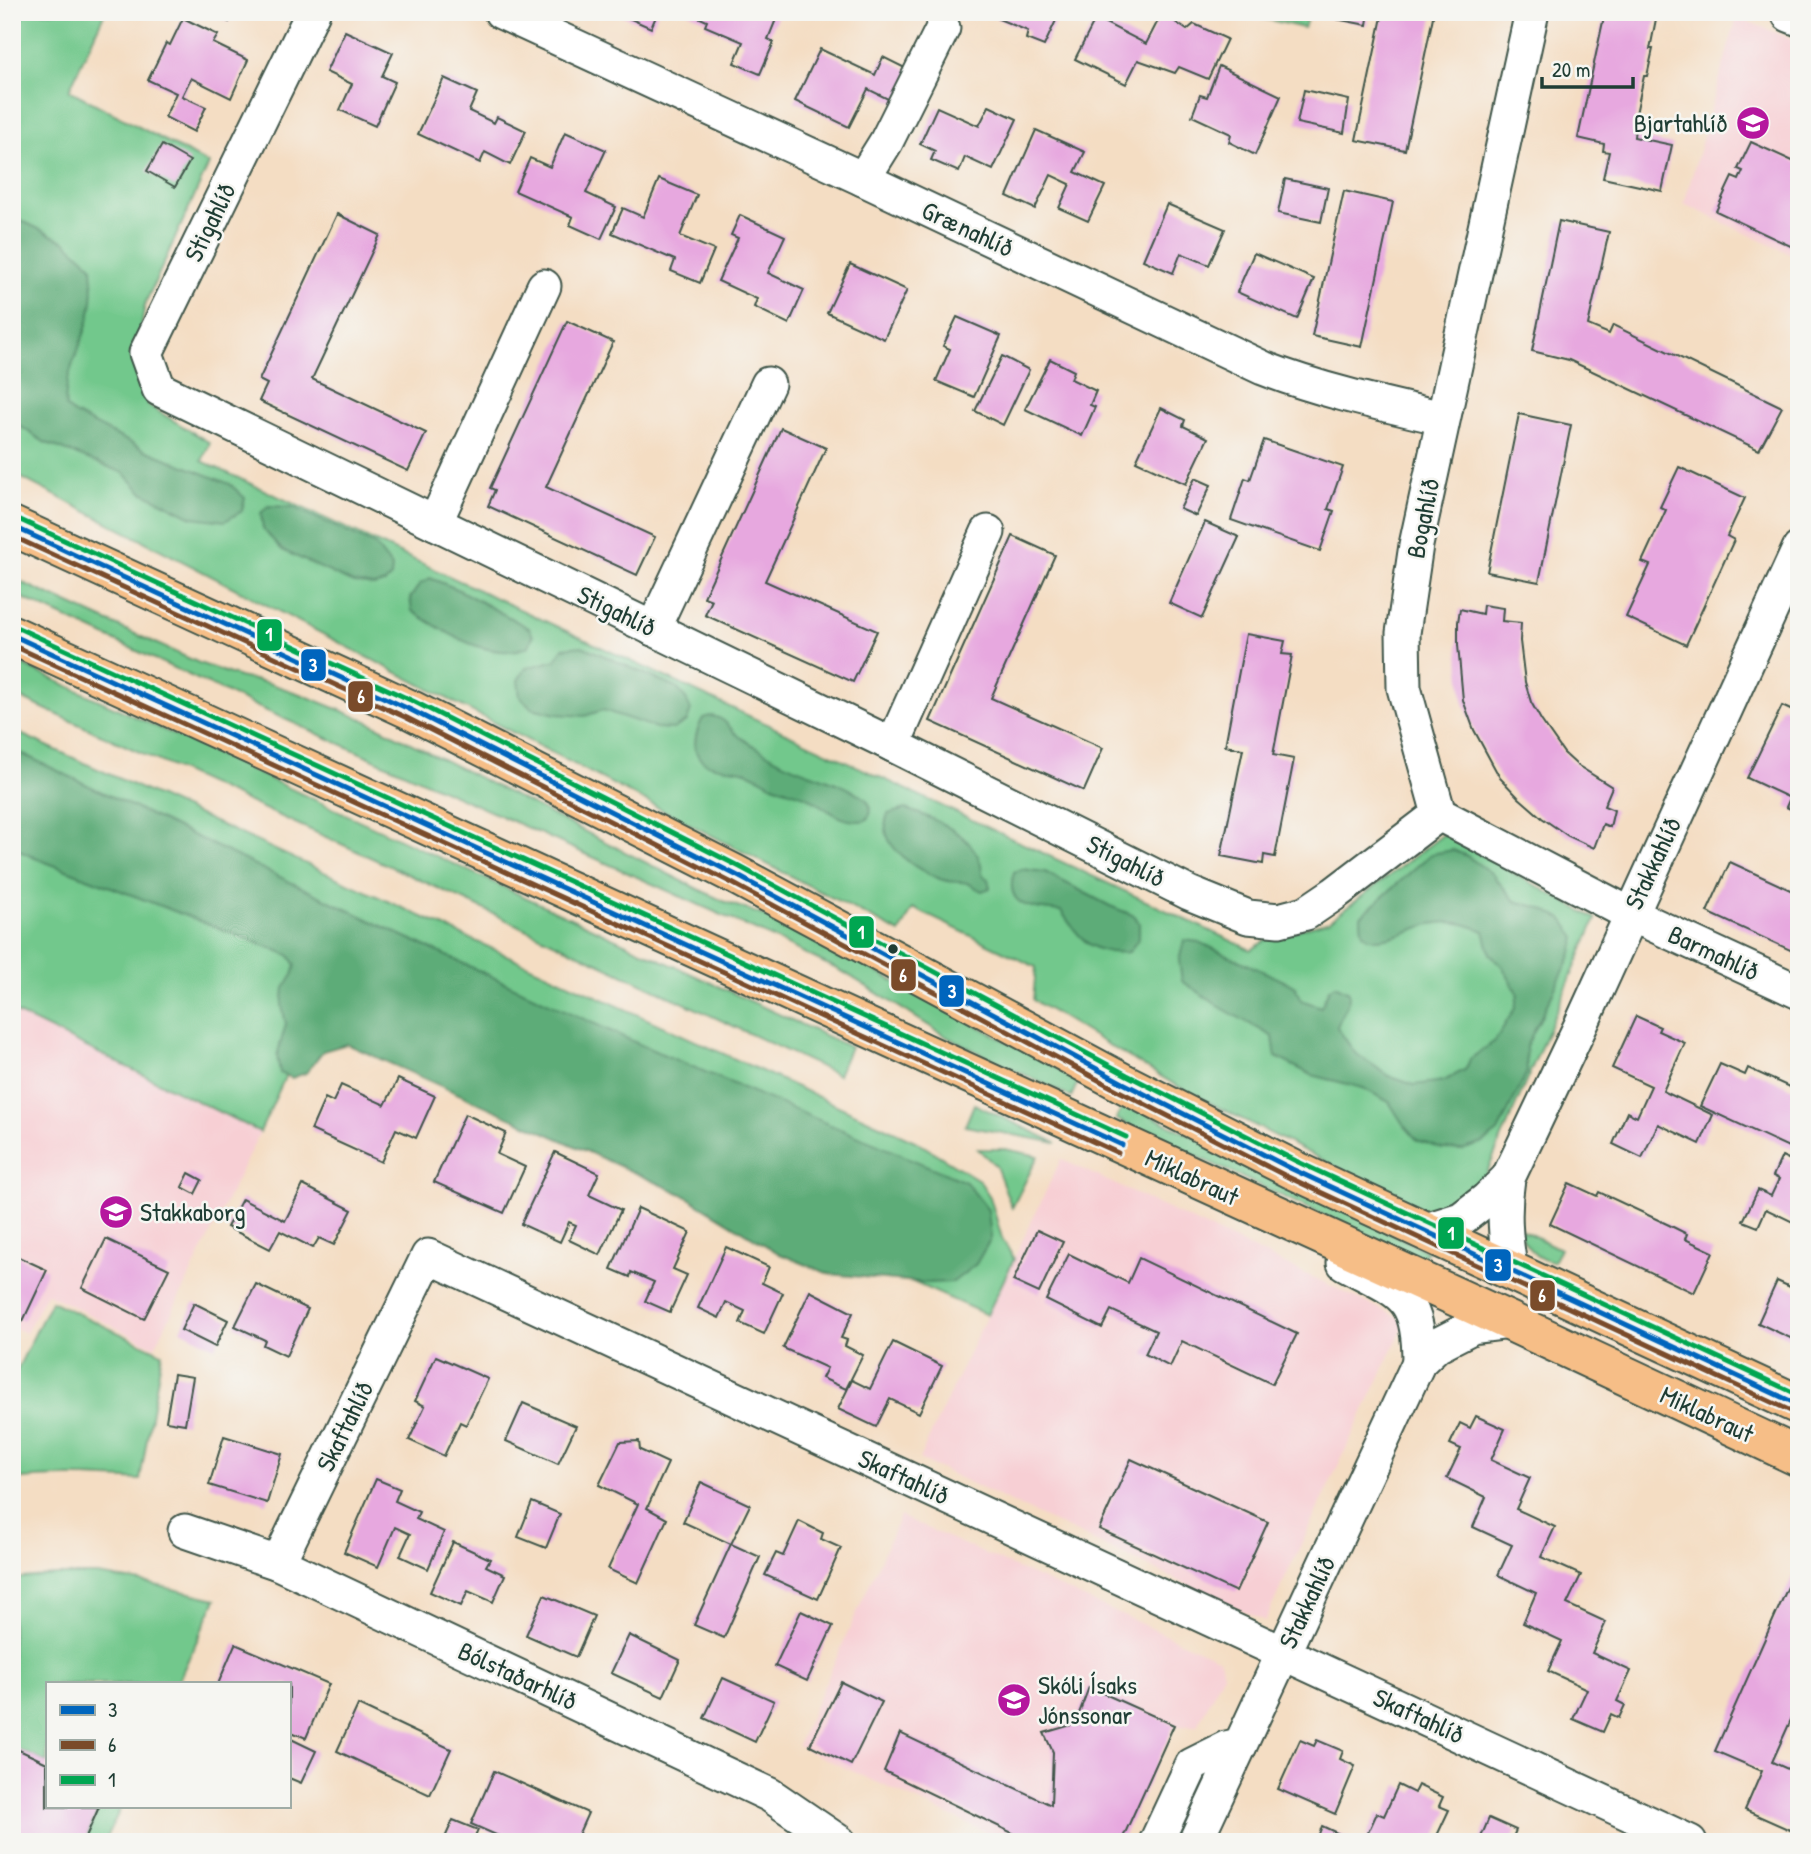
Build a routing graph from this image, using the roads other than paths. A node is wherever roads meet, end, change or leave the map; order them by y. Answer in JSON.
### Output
{"nodes":[{"id":1,"x":313,"y":12,"type":"edge"},
{"id":2,"x":501,"y":12,"type":"edge"},
{"id":3,"x":1532,"y":12,"type":"edge"},
{"id":4,"x":943,"y":28,"type":"dead end"},
{"id":5,"x":863,"y":179,"type":"junction"},
{"id":6,"x":544,"y":286,"type":"dead end"},
{"id":7,"x":768,"y":384,"type":"dead end"},
{"id":8,"x":1443,"y":418,"type":"junction"},
{"id":9,"x":435,"y":523,"type":"junction"},
{"id":10,"x":12,"y":526,"type":"edge"},
{"id":11,"x":988,"y":532,"type":"dead end"},
{"id":12,"x":1799,"y":549,"type":"edge"},
{"id":13,"x":1787,"y":607,"type":"edge"},
{"id":14,"x":653,"y":629,"type":"junction"},
{"id":15,"x":12,"y":635,"type":"edge"},
{"id":16,"x":893,"y":745,"type":"junction"},
{"id":17,"x":1439,"y":814,"type":"junction"},
{"id":18,"x":1630,"y":914,"type":"junction"},
{"id":19,"x":1799,"y":992,"type":"edge"},
{"id":20,"x":1508,"y":1178,"type":"junction"},
{"id":21,"x":1267,"y":1211,"type":"junction"},
{"id":22,"x":1423,"y":1230,"type":"junction"},
{"id":23,"x":1511,"y":1272,"type":"junction"},
{"id":24,"x":1511,"y":1322,"type":"junction"},
{"id":25,"x":1419,"y":1362,"type":"junction"},
{"id":26,"x":1799,"y":1405,"type":"edge"},
{"id":27,"x":1799,"y":1457,"type":"edge"},
{"id":28,"x":186,"y":1531,"type":"dead end"},
{"id":29,"x":278,"y":1563,"type":"junction"},
{"id":30,"x":1283,"y":1653,"type":"junction"},
{"id":31,"x":1240,"y":1745,"type":"junction"},
{"id":32,"x":839,"y":1842,"type":"edge"},
{"id":33,"x":1156,"y":1842,"type":"edge"},
{"id":34,"x":1195,"y":1842,"type":"edge"},
{"id":35,"x":1690,"y":1842,"type":"edge"}],
"edges":[{"from":1,"to":9,"type":"street","name":"Stigahlíð"},
{"from":2,"to":5,"type":"street","name":"Grænahlíð"},
{"from":3,"to":8,"type":"street","name":"Bogahlíð"},
{"from":4,"to":5,"type":"street"},
{"from":5,"to":8,"type":"street","name":"Grænahlíð"},
{"from":6,"to":9,"type":"street"},
{"from":7,"to":14,"type":"street"},
{"from":8,"to":17,"type":"street","name":"Bogahlíð"},
{"from":9,"to":14,"type":"street","name":"Stigahlíð"},
{"from":10,"to":22,"type":"highway","name":"Miklabraut"},
{"from":11,"to":16,"type":"street"},
{"from":12,"to":13,"type":"street","name":"Stakkahlíð"},
{"from":13,"to":18,"type":"street","name":"Stakkahlíð"},
{"from":14,"to":16,"type":"street","name":"Stigahlíð"},
{"from":15,"to":21,"type":"highway","name":"Miklabraut"},
{"from":16,"to":17,"type":"street","name":"Stigahlíð"},
{"from":17,"to":18,"type":"street"},
{"from":18,"to":19,"type":"street","name":"Barmahlíð"},
{"from":18,"to":20,"type":"street","name":"Stakkahlíð"},
{"from":20,"to":22,"type":"street","name":"Stakkahlíð"},
{"from":20,"to":23,"type":"street","name":"Stakkahlíð"},
{"from":21,"to":24,"type":"highway","name":"Miklabraut"},
{"from":21,"to":25,"type":"street","name":"Stakkahlíð"},
{"from":22,"to":23,"type":"highway","name":"Miklabraut"},
{"from":23,"to":26,"type":"highway","name":"Miklabraut"},
{"from":24,"to":25,"type":"street","name":"Stakkahlíð"},
{"from":24,"to":27,"type":"highway","name":"Miklabraut"},
{"from":25,"to":30,"type":"street","name":"Stakkahlíð"},
{"from":28,"to":29,"type":"street","name":"Bólstaðarhlíð"},
{"from":29,"to":30,"type":"street","name":"Skaftahlíð"},
{"from":29,"to":32,"type":"street","name":"Bólstaðarhlíð"},
{"from":30,"to":31,"type":"street","name":"Stakkahlíð"},
{"from":30,"to":35,"type":"street","name":"Skaftahlíð"},
{"from":31,"to":33,"type":"street"},
{"from":31,"to":34,"type":"street","name":"Stakkahlíð"}]}
